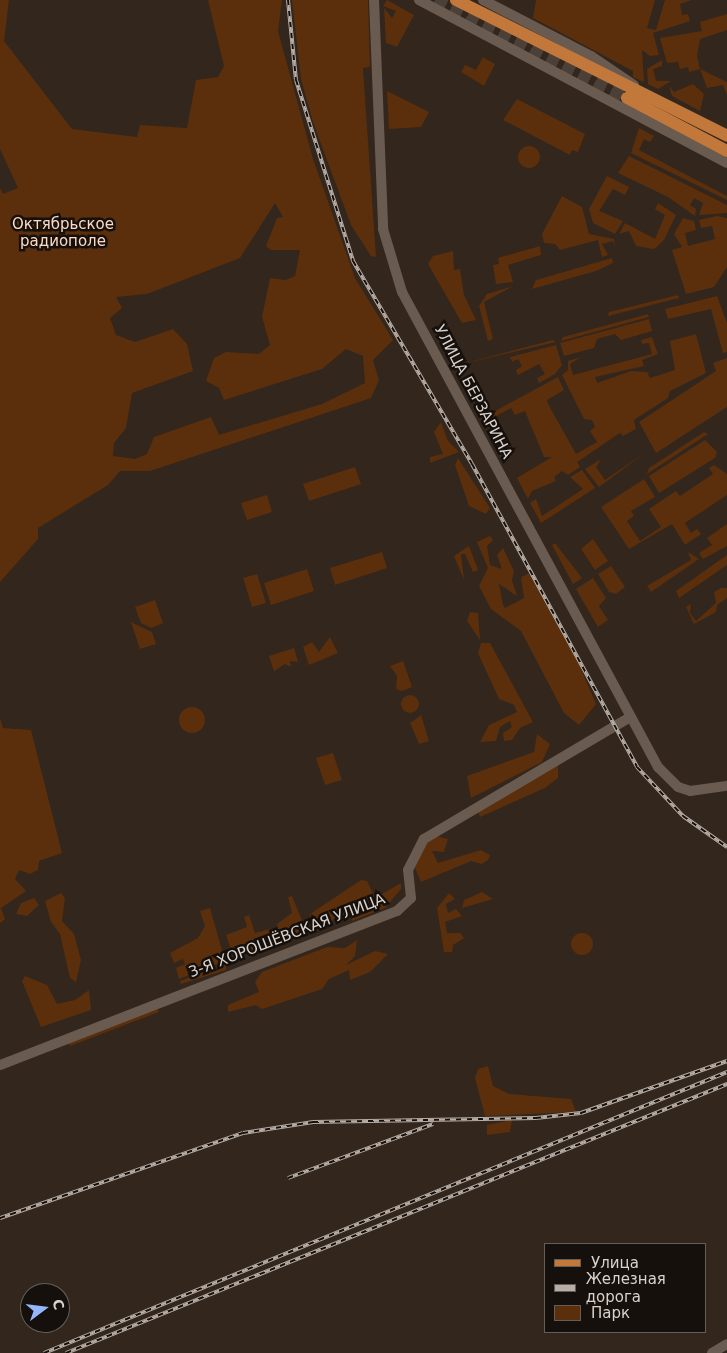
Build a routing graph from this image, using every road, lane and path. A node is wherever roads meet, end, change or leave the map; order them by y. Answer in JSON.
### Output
{"nodes":[{"id":1,"x":419,"y":0,"type":"edge"},
{"id":2,"x":456,"y":0,"type":"edge"},
{"id":3,"x":483,"y":0,"type":"edge"},
{"id":4,"x":376,"y":3,"type":"edge"},
{"id":5,"x":642,"y":92,"type":"junction"},
{"id":6,"x":627,"y":98,"type":"tunnel mouth"},
{"id":7,"x":727,"y":136,"type":"edge"},
{"id":8,"x":727,"y":150,"type":"edge"},
{"id":9,"x":727,"y":163,"type":"edge"},
{"id":10,"x":630,"y":717,"type":"junction"},
{"id":11,"x":727,"y":786,"type":"edge"},
{"id":12,"x":0,"y":1065,"type":"edge"},
{"id":13,"x":727,"y":1344,"type":"edge"},
{"id":14,"x":712,"y":1353,"type":"edge"}],
"edges":[{"from":1,"to":9,"type":"street"},
{"from":2,"to":5,"type":"main road"},
{"from":3,"to":5,"type":"street"},
{"from":4,"to":10,"type":"street","name":"УЛИЦА БЕРЗАРИНА"},
{"from":5,"to":7,"type":"main road"},
{"from":6,"to":8,"type":"main road"},
{"from":10,"to":11,"type":"street","name":"УЛИЦА БЕРЗАРИНА"},
{"from":10,"to":12,"type":"street","name":"3-Я ХОРОШЁВСКАЯ УЛИЦА"},
{"from":13,"to":14,"type":"street"}]}
